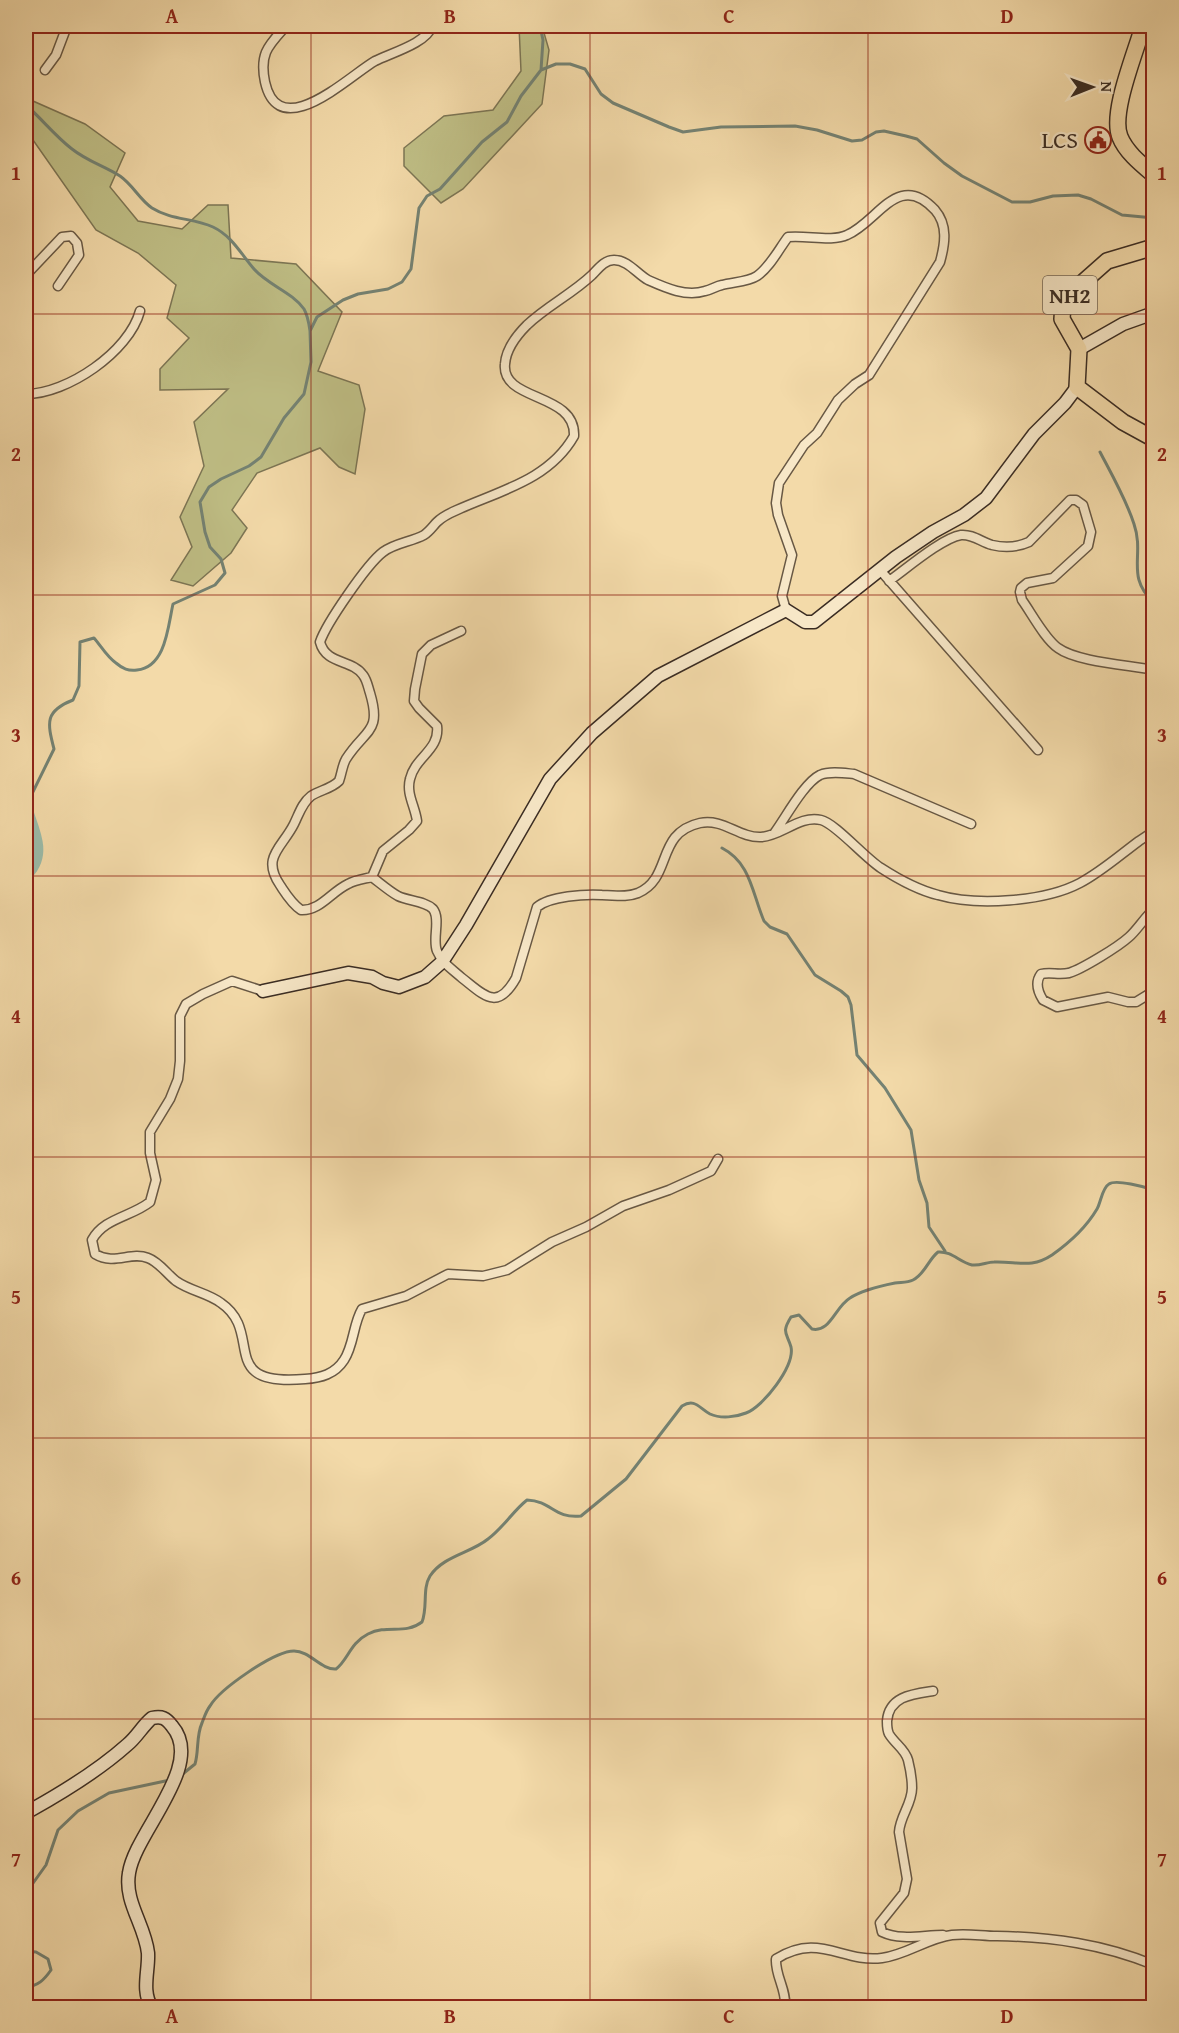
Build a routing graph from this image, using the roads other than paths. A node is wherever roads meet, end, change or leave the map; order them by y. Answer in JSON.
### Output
{"nodes":[{"id":1,"x":67,"y":26,"type":"edge"},
{"id":2,"x":286,"y":26,"type":"edge"},
{"id":3,"x":432,"y":26,"type":"edge"},
{"id":4,"x":1143,"y":26,"type":"edge"},
{"id":5,"x":45,"y":70,"type":"dead end"},
{"id":6,"x":1154,"y":175,"type":"edge"},
{"id":7,"x":1154,"y":248,"type":"edge"},
{"id":8,"x":26,"y":275,"type":"edge"},
{"id":9,"x":58,"y":286,"type":"dead end"},
{"id":10,"x":140,"y":311,"type":"dead end"},
{"id":11,"x":1154,"y":313,"type":"edge"},
{"id":12,"x":1079,"y":349,"type":"junction"},
{"id":13,"x":1077,"y":387,"type":"junction"},
{"id":14,"x":26,"y":393,"type":"edge"},
{"id":15,"x":1154,"y":439,"type":"edge"},
{"id":16,"x":880,"y":570,"type":"junction"},
{"id":17,"x":889,"y":581,"type":"junction"},
{"id":18,"x":786,"y":610,"type":"junction"},
{"id":19,"x":461,"y":631,"type":"dead end"},
{"id":20,"x":1154,"y":670,"type":"edge"},
{"id":21,"x":1038,"y":750,"type":"dead end"},
{"id":22,"x":971,"y":824,"type":"dead end"},
{"id":23,"x":775,"y":833,"type":"junction"},
{"id":24,"x":1152,"y":834,"type":"edge"},
{"id":25,"x":372,"y":877,"type":"junction"},
{"id":26,"x":1154,"y":909,"type":"edge"},
{"id":27,"x":442,"y":962,"type":"junction"},
{"id":28,"x":263,"y":991,"type":"joint"},
{"id":29,"x":1154,"y":991,"type":"edge"},
{"id":30,"x":718,"y":1159,"type":"dead end"},
{"id":31,"x":933,"y":1691,"type":"dead end"},
{"id":32,"x":26,"y":1811,"type":"edge"},
{"id":33,"x":950,"y":1935,"type":"junction"},
{"id":34,"x":1154,"y":1965,"type":"edge"},
{"id":35,"x":152,"y":2007,"type":"edge"},
{"id":36,"x":785,"y":2007,"type":"edge"}],
"edges":[{"from":1,"to":5,"type":"street"},
{"from":2,"to":3,"type":"street"},
{"from":4,"to":6,"type":"highway"},
{"from":7,"to":12,"type":"highway","number":"NH2"},
{"from":8,"to":9,"type":"street"},
{"from":10,"to":14,"type":"street"},
{"from":11,"to":12,"type":"street"},
{"from":12,"to":13,"type":"highway","number":"NH2"},
{"from":13,"to":15,"type":"highway"},
{"from":13,"to":16,"type":"street"},
{"from":16,"to":17,"type":"street"},
{"from":16,"to":18,"type":"street"},
{"from":17,"to":20,"type":"street"},
{"from":17,"to":21,"type":"street"},
{"from":18,"to":25,"type":"street"},
{"from":18,"to":27,"type":"street"},
{"from":19,"to":25,"type":"street"},
{"from":22,"to":23,"type":"street"},
{"from":23,"to":24,"type":"street"},
{"from":23,"to":27,"type":"street"},
{"from":25,"to":27,"type":"street"},
{"from":26,"to":29,"type":"street"},
{"from":27,"to":28,"type":"street"},
{"from":28,"to":30,"type":"street"},
{"from":31,"to":33,"type":"street"},
{"from":32,"to":35,"type":"street"},
{"from":33,"to":34,"type":"street"},
{"from":33,"to":36,"type":"street"}]}
